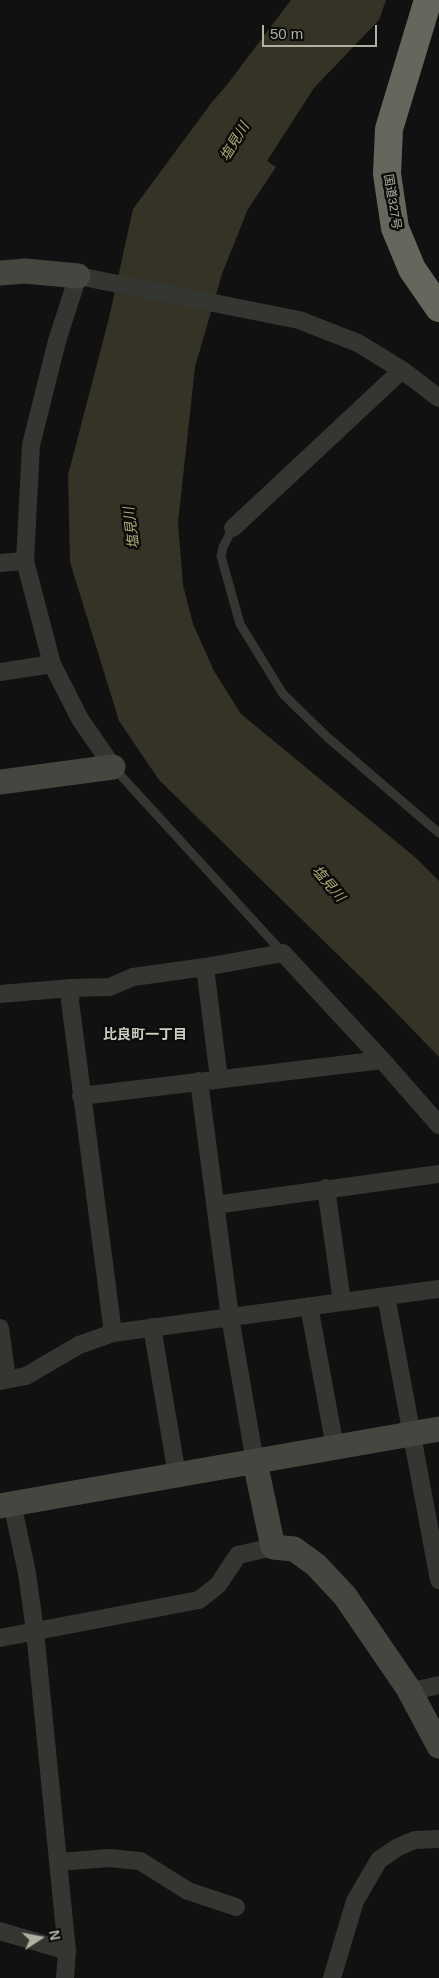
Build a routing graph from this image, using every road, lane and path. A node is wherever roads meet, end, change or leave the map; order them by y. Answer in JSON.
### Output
{"nodes":[{"id":1,"x":428,"y":0,"type":"edge"},
{"id":2,"x":0,"y":273,"type":"edge"},
{"id":3,"x":78,"y":276,"type":"junction"},
{"id":4,"x":439,"y":308,"type":"edge"},
{"id":5,"x":402,"y":370,"type":"junction"},
{"id":6,"x":439,"y":398,"type":"edge"},
{"id":7,"x":233,"y":528,"type":"joint"},
{"id":8,"x":25,"y":560,"type":"junction"},
{"id":9,"x":0,"y":563,"type":"edge"},
{"id":10,"x":52,"y":664,"type":"junction"},
{"id":11,"x":0,"y":672,"type":"edge"},
{"id":12,"x":113,"y":767,"type":"junction"},
{"id":13,"x":0,"y":782,"type":"edge"},
{"id":14,"x":439,"y":833,"type":"edge"},
{"id":15,"x":283,"y":953,"type":"junction"},
{"id":16,"x":205,"y":968,"type":"junction"},
{"id":17,"x":71,"y":988,"type":"junction"},
{"id":18,"x":0,"y":994,"type":"edge"},
{"id":19,"x":382,"y":1060,"type":"junction"},
{"id":20,"x":220,"y":1078,"type":"junction"},
{"id":21,"x":199,"y":1081,"type":"junction"},
{"id":22,"x":81,"y":1096,"type":"junction"},
{"id":23,"x":439,"y":1125,"type":"edge"},
{"id":24,"x":439,"y":1174,"type":"edge"},
{"id":25,"x":326,"y":1188,"type":"junction"},
{"id":26,"x":215,"y":1204,"type":"junction"},
{"id":27,"x":439,"y":1289,"type":"edge"},
{"id":28,"x":386,"y":1296,"type":"junction"},
{"id":29,"x":342,"y":1302,"type":"junction"},
{"id":30,"x":309,"y":1306,"type":"junction"},
{"id":31,"x":230,"y":1317,"type":"junction"},
{"id":32,"x":152,"y":1327,"type":"junction"},
{"id":33,"x":0,"y":1328,"type":"edge"},
{"id":34,"x":113,"y":1333,"type":"junction"},
{"id":35,"x":4,"y":1380,"type":"edge"},
{"id":36,"x":439,"y":1429,"type":"edge"},
{"id":37,"x":412,"y":1434,"type":"junction"},
{"id":38,"x":335,"y":1447,"type":"junction"},
{"id":39,"x":255,"y":1462,"type":"junction"},
{"id":40,"x":177,"y":1475,"type":"junction"},
{"id":41,"x":6,"y":1504,"type":"edge"},
{"id":42,"x":273,"y":1547,"type":"junction"},
{"id":43,"x":439,"y":1580,"type":"edge"},
{"id":44,"x":35,"y":1631,"type":"junction"},
{"id":45,"x":0,"y":1638,"type":"edge"},
{"id":46,"x":439,"y":1685,"type":"edge"},
{"id":47,"x":411,"y":1694,"type":"junction"},
{"id":48,"x":439,"y":1746,"type":"edge"},
{"id":49,"x":439,"y":1839,"type":"edge"},
{"id":50,"x":59,"y":1862,"type":"junction"},
{"id":51,"x":236,"y":1908,"type":"dead end"},
{"id":52,"x":0,"y":1931,"type":"edge"},
{"id":53,"x":67,"y":1951,"type":"junction"},
{"id":54,"x":65,"y":1978,"type":"edge"},
{"id":55,"x":332,"y":1978,"type":"edge"}],
"edges":[{"from":1,"to":4,"type":"highway","name":"国道327号"},
{"from":2,"to":3,"type":"street"},
{"from":3,"to":5,"type":"street"},
{"from":3,"to":8,"type":"street"},
{"from":5,"to":6,"type":"street"},
{"from":5,"to":7,"type":"street"},
{"from":7,"to":14,"type":"lane"},
{"from":8,"to":9,"type":"street"},
{"from":8,"to":10,"type":"street"},
{"from":10,"to":11,"type":"street"},
{"from":10,"to":12,"type":"street"},
{"from":12,"to":13,"type":"street"},
{"from":12,"to":15,"type":"lane"},
{"from":15,"to":16,"type":"street"},
{"from":15,"to":19,"type":"street"},
{"from":16,"to":17,"type":"street"},
{"from":16,"to":20,"type":"street"},
{"from":17,"to":18,"type":"street"},
{"from":17,"to":22,"type":"street"},
{"from":19,"to":20,"type":"street"},
{"from":19,"to":23,"type":"street"},
{"from":20,"to":21,"type":"street"},
{"from":21,"to":22,"type":"street"},
{"from":21,"to":26,"type":"street"},
{"from":22,"to":34,"type":"street"},
{"from":24,"to":25,"type":"street"},
{"from":25,"to":26,"type":"street"},
{"from":25,"to":29,"type":"street"},
{"from":26,"to":31,"type":"street"},
{"from":27,"to":28,"type":"street"},
{"from":28,"to":29,"type":"street"},
{"from":28,"to":37,"type":"street"},
{"from":29,"to":30,"type":"street"},
{"from":30,"to":31,"type":"street"},
{"from":30,"to":38,"type":"street"},
{"from":31,"to":32,"type":"street"},
{"from":31,"to":39,"type":"street"},
{"from":32,"to":34,"type":"street"},
{"from":32,"to":40,"type":"street"},
{"from":33,"to":35,"type":"street"},
{"from":34,"to":35,"type":"street"},
{"from":36,"to":37,"type":"street"},
{"from":37,"to":38,"type":"street"},
{"from":37,"to":43,"type":"street"},
{"from":38,"to":39,"type":"street"},
{"from":39,"to":40,"type":"street"},
{"from":39,"to":42,"type":"street"},
{"from":40,"to":41,"type":"street"},
{"from":41,"to":44,"type":"street"},
{"from":42,"to":44,"type":"street"},
{"from":42,"to":47,"type":"street"},
{"from":44,"to":45,"type":"street"},
{"from":44,"to":50,"type":"street"},
{"from":46,"to":47,"type":"street"},
{"from":47,"to":48,"type":"street"},
{"from":49,"to":55,"type":"street"},
{"from":50,"to":51,"type":"street"},
{"from":50,"to":53,"type":"street"},
{"from":52,"to":53,"type":"street"},
{"from":53,"to":54,"type":"street"}]}
